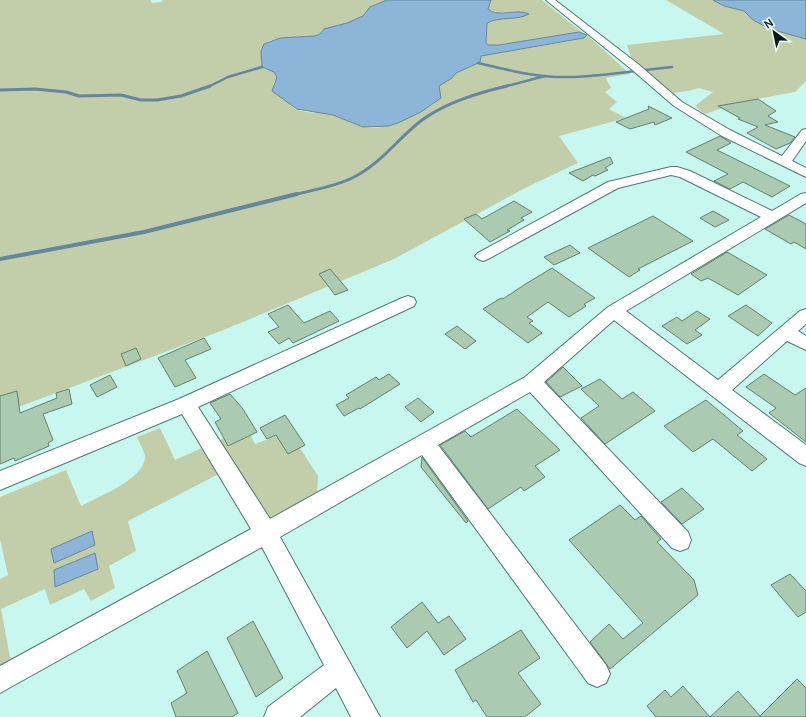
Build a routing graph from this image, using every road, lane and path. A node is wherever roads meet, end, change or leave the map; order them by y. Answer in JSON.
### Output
{"nodes":[{"id":1,"x":550,"y":0,"type":"edge"},
{"id":2,"x":806,"y":133,"type":"edge"},
{"id":3,"x":784,"y":162,"type":"junction"},
{"id":4,"x":806,"y":173,"type":"edge"},
{"id":5,"x":806,"y":197,"type":"edge"},
{"id":6,"x":772,"y":217,"type":"junction"},
{"id":7,"x":483,"y":256,"type":"dead end"},
{"id":8,"x":408,"y":302,"type":"dead end"},
{"id":9,"x":614,"y":311,"type":"junction"},
{"id":10,"x":806,"y":315,"type":"edge"},
{"id":11,"x":786,"y":332,"type":"junction"},
{"id":12,"x":806,"y":344,"type":"edge"},
{"id":13,"x":532,"y":382,"type":"junction"},
{"id":14,"x":719,"y":390,"type":"junction"},
{"id":15,"x":186,"y":404,"type":"junction"},
{"id":16,"x":424,"y":442,"type":"junction"},
{"id":17,"x":806,"y":457,"type":"edge"},
{"id":18,"x":0,"y":481,"type":"edge"},
{"id":19,"x":266,"y":533,"type":"junction"},
{"id":20,"x":680,"y":540,"type":"dead end"},
{"id":21,"x":340,"y":669,"type":"junction"},
{"id":22,"x":597,"y":674,"type":"dead end"},
{"id":23,"x":0,"y":680,"type":"edge"},
{"id":24,"x":278,"y":717,"type":"edge"},
{"id":25,"x":366,"y":717,"type":"edge"}],
"edges":[{"from":1,"to":3,"type":"street"},
{"from":2,"to":3,"type":"street"},
{"from":3,"to":4,"type":"street"},
{"from":5,"to":6,"type":"street"},
{"from":6,"to":7,"type":"street"},
{"from":6,"to":9,"type":"street"},
{"from":8,"to":15,"type":"street"},
{"from":9,"to":13,"type":"street"},
{"from":9,"to":14,"type":"street"},
{"from":10,"to":11,"type":"street"},
{"from":11,"to":12,"type":"street"},
{"from":11,"to":14,"type":"street"},
{"from":13,"to":16,"type":"street"},
{"from":13,"to":20,"type":"street"},
{"from":14,"to":17,"type":"street"},
{"from":15,"to":18,"type":"street"},
{"from":15,"to":19,"type":"street"},
{"from":16,"to":19,"type":"street"},
{"from":16,"to":22,"type":"street"},
{"from":19,"to":21,"type":"street"},
{"from":19,"to":23,"type":"street"},
{"from":21,"to":24,"type":"street"},
{"from":21,"to":25,"type":"street"}]}
